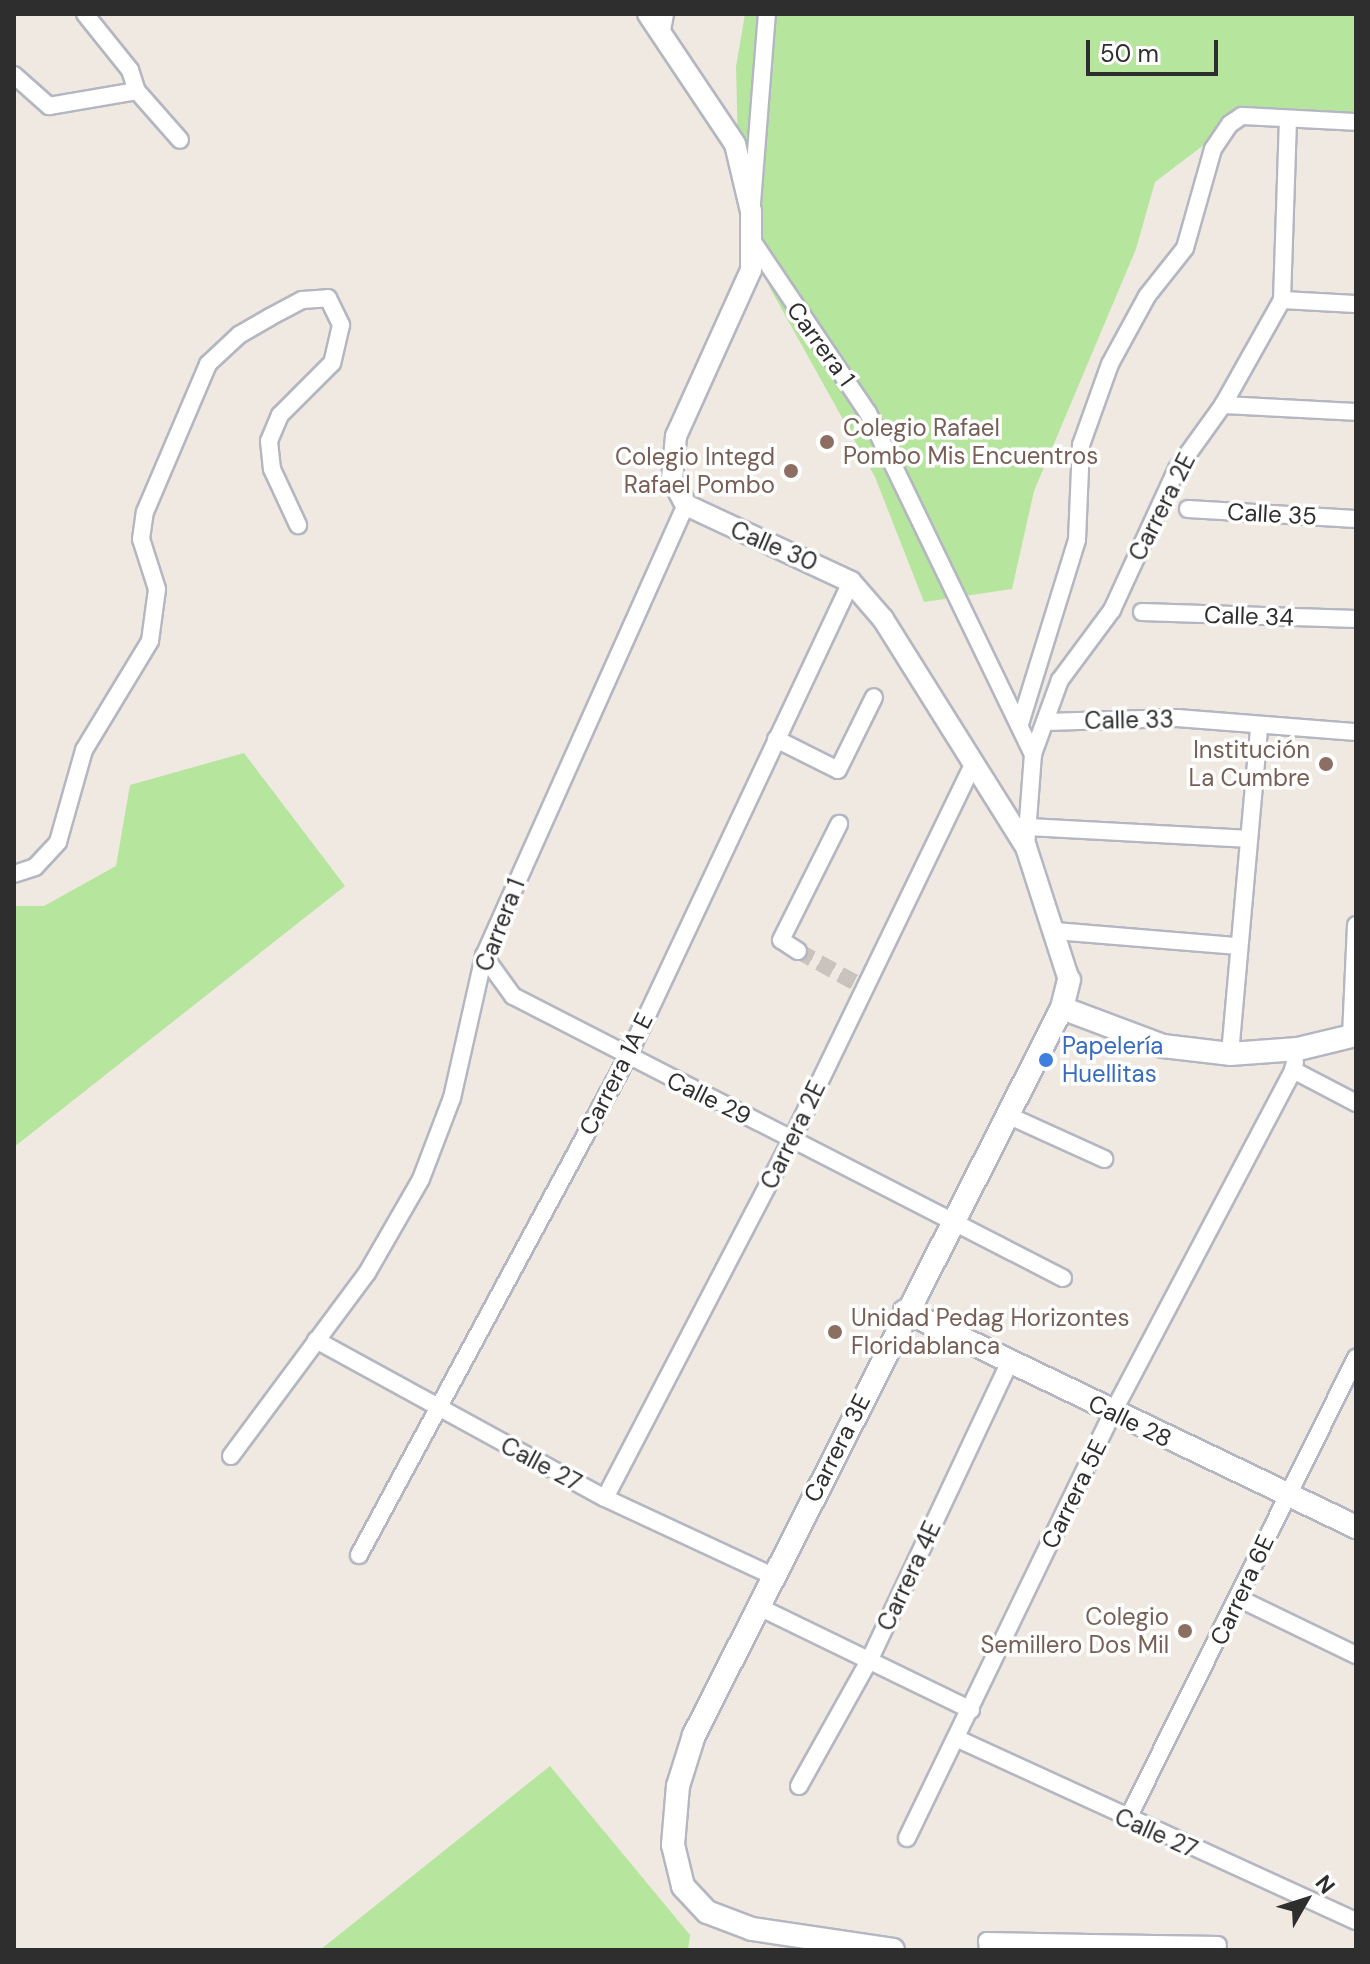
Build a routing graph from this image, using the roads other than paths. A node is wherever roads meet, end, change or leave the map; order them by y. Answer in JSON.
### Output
{"nodes":[{"id":1,"x":85,"y":14,"type":"edge"},
{"id":2,"x":648,"y":14,"type":"edge"},
{"id":3,"x":665,"y":14,"type":"edge"},
{"id":4,"x":767,"y":14,"type":"edge"},
{"id":5,"x":661,"y":35,"type":"junction"},
{"id":6,"x":14,"y":75,"type":"edge"},
{"id":7,"x":137,"y":91,"type":"junction"},
{"id":8,"x":1288,"y":119,"type":"junction"},
{"id":9,"x":1356,"y":122,"type":"edge"},
{"id":10,"x":180,"y":140,"type":"dead end"},
{"id":11,"x":751,"y":211,"type":"junction"},
{"id":12,"x":750,"y":237,"type":"junction"},
{"id":13,"x":1282,"y":300,"type":"junction"},
{"id":14,"x":1356,"y":304,"type":"edge"},
{"id":15,"x":1223,"y":405,"type":"junction"},
{"id":16,"x":1356,"y":412,"type":"edge"},
{"id":17,"x":686,"y":505,"type":"junction"},
{"id":18,"x":1188,"y":509,"type":"dead end"},
{"id":19,"x":1356,"y":519,"type":"edge"},
{"id":20,"x":298,"y":525,"type":"dead end"},
{"id":21,"x":851,"y":582,"type":"junction"},
{"id":22,"x":1142,"y":612,"type":"dead end"},
{"id":23,"x":1356,"y":619,"type":"edge"},
{"id":24,"x":874,"y":697,"type":"dead end"},
{"id":25,"x":1045,"y":725,"type":"junction"},
{"id":26,"x":1020,"y":727,"type":"junction"},
{"id":27,"x":1259,"y":728,"type":"junction"},
{"id":28,"x":1356,"y":732,"type":"edge"},
{"id":29,"x":776,"y":739,"type":"junction"},
{"id":30,"x":1033,"y":754,"type":"junction"},
{"id":31,"x":972,"y":767,"type":"junction"},
{"id":32,"x":839,"y":824,"type":"dead end"},
{"id":33,"x":1026,"y":837,"type":"junction"},
{"id":34,"x":1247,"y":839,"type":"junction"},
{"id":35,"x":14,"y":874,"type":"edge"},
{"id":36,"x":1356,"y":925,"type":"edge"},
{"id":37,"x":1054,"y":931,"type":"junction"},
{"id":38,"x":1236,"y":946,"type":"junction"},
{"id":39,"x":798,"y":951,"type":"dead end"},
{"id":40,"x":484,"y":956,"type":"junction"},
{"id":41,"x":1069,"y":980,"type":"junction"},
{"id":42,"x":1062,"y":1008,"type":"junction"},
{"id":43,"x":1095,"y":1019,"type":"junction"},
{"id":44,"x":1353,"y":1036,"type":"edge"},
{"id":45,"x":1230,"y":1054,"type":"junction"},
{"id":46,"x":627,"y":1058,"type":"junction"},
{"id":47,"x":1296,"y":1059,"type":"junction"},
{"id":48,"x":1356,"y":1103,"type":"edge"},
{"id":49,"x":1005,"y":1114,"type":"junction"},
{"id":50,"x":792,"y":1139,"type":"junction"},
{"id":51,"x":1104,"y":1159,"type":"dead end"},
{"id":52,"x":953,"y":1217,"type":"junction"},
{"id":53,"x":1063,"y":1278,"type":"dead end"},
{"id":54,"x":905,"y":1311,"type":"junction"},
{"id":55,"x":316,"y":1340,"type":"junction"},
{"id":56,"x":1356,"y":1358,"type":"edge"},
{"id":57,"x":1010,"y":1362,"type":"junction"},
{"id":58,"x":440,"y":1409,"type":"junction"},
{"id":59,"x":1112,"y":1414,"type":"junction"},
{"id":60,"x":231,"y":1456,"type":"dead end"},
{"id":61,"x":1286,"y":1496,"type":"junction"},
{"id":62,"x":605,"y":1498,"type":"junction"},
{"id":63,"x":1356,"y":1527,"type":"edge"},
{"id":64,"x":359,"y":1555,"type":"dead end"},
{"id":65,"x":773,"y":1576,"type":"junction"},
{"id":66,"x":1238,"y":1598,"type":"junction"},
{"id":67,"x":757,"y":1606,"type":"junction"},
{"id":68,"x":1356,"y":1655,"type":"edge"},
{"id":69,"x":869,"y":1661,"type":"junction"},
{"id":70,"x":971,"y":1710,"type":"junction"},
{"id":71,"x":958,"y":1739,"type":"junction"},
{"id":72,"x":799,"y":1786,"type":"dead end"},
{"id":73,"x":1127,"y":1820,"type":"junction"},
{"id":74,"x":907,"y":1838,"type":"dead end"},
{"id":75,"x":1356,"y":1921,"type":"edge"},
{"id":76,"x":1218,"y":1945,"type":"dead end"},
{"id":77,"x":1090,"y":1946,"type":"edge"},
{"id":78,"x":1155,"y":1947,"type":"edge"},
{"id":79,"x":893,"y":1950,"type":"edge"},
{"id":80,"x":988,"y":1950,"type":"edge"}],
"edges":[{"from":1,"to":7,"type":"street"},
{"from":2,"to":5,"type":"street"},
{"from":3,"to":5,"type":"street"},
{"from":4,"to":11,"type":"street"},
{"from":5,"to":11,"type":"street"},
{"from":6,"to":7,"type":"street"},
{"from":7,"to":10,"type":"street"},
{"from":8,"to":9,"type":"street"},
{"from":8,"to":13,"type":"street","name":"Carrera 2E"},
{"from":8,"to":26,"type":"street"},
{"from":11,"to":12,"type":"street"},
{"from":12,"to":17,"type":"street"},
{"from":12,"to":26,"type":"street","name":"Carrera 1"},
{"from":13,"to":14,"type":"street"},
{"from":13,"to":15,"type":"street","name":"Carrera 2E"},
{"from":15,"to":16,"type":"street"},
{"from":15,"to":25,"type":"street","name":"Carrera 2E"},
{"from":17,"to":21,"type":"street","name":"Calle 30"},
{"from":17,"to":40,"type":"street","name":"Carrera 1"},
{"from":18,"to":19,"type":"street","name":"Calle 35"},
{"from":20,"to":35,"type":"street"},
{"from":21,"to":29,"type":"street","name":"Carrera 1A E"},
{"from":21,"to":31,"type":"street","name":"Calle 30"},
{"from":22,"to":23,"type":"street","name":"Calle 34"},
{"from":24,"to":29,"type":"street"},
{"from":25,"to":26,"type":"street","name":"Calle 33"},
{"from":25,"to":27,"type":"street","name":"Calle 33"},
{"from":25,"to":30,"type":"street","name":"Carrera 2E"},
{"from":26,"to":30,"type":"street","name":"Carrera 1"},
{"from":27,"to":28,"type":"street","name":"Calle 33"},
{"from":27,"to":34,"type":"street"},
{"from":29,"to":46,"type":"street","name":"Carrera 1A E"},
{"from":30,"to":33,"type":"street","name":"Carrera 2E"},
{"from":31,"to":33,"type":"street","name":"Calle 30"},
{"from":31,"to":50,"type":"street","name":"Carrera 2E"},
{"from":32,"to":39,"type":"street"},
{"from":33,"to":34,"type":"street"},
{"from":33,"to":37,"type":"street","name":"Calle 30"},
{"from":34,"to":38,"type":"street"},
{"from":36,"to":44,"type":"street"},
{"from":37,"to":38,"type":"street"},
{"from":37,"to":41,"type":"street","name":"Calle 30"},
{"from":38,"to":45,"type":"street"},
{"from":40,"to":46,"type":"street","name":"Calle 29"},
{"from":40,"to":55,"type":"street","name":"Carrera 1"},
{"from":41,"to":42,"type":"main road","name":"Carrera 3E"},
{"from":41,"to":43,"type":"main road","name":"Calle 30"},
{"from":42,"to":43,"type":"main road"},
{"from":42,"to":49,"type":"main road","name":"Carrera 3E"},
{"from":43,"to":45,"type":"main road"},
{"from":44,"to":47,"type":"main road"},
{"from":45,"to":47,"type":"main road"},
{"from":46,"to":50,"type":"street","name":"Calle 29"},
{"from":46,"to":58,"type":"street","name":"Carrera 1A E"},
{"from":47,"to":48,"type":"street"},
{"from":47,"to":59,"type":"street","name":"Carrera 5E"},
{"from":49,"to":51,"type":"street"},
{"from":49,"to":52,"type":"main road","name":"Carrera 3E"},
{"from":50,"to":52,"type":"street","name":"Calle 29"},
{"from":50,"to":62,"type":"street","name":"Carrera 2E"},
{"from":52,"to":53,"type":"street","name":"Calle 29"},
{"from":52,"to":54,"type":"main road","name":"Carrera 3E"},
{"from":54,"to":57,"type":"main road","name":"Calle 28"},
{"from":54,"to":65,"type":"main road","name":"Carrera 3E"},
{"from":55,"to":58,"type":"street","name":"Calle 27"},
{"from":55,"to":60,"type":"street","name":"Carrera 1"},
{"from":56,"to":61,"type":"street","name":"Carrera 6E"},
{"from":57,"to":59,"type":"main road","name":"Calle 28"},
{"from":57,"to":69,"type":"street","name":"Carrera 4E"},
{"from":58,"to":62,"type":"street","name":"Calle 27"},
{"from":58,"to":64,"type":"street","name":"Carrera 1A E"},
{"from":59,"to":61,"type":"main road","name":"Calle 28"},
{"from":59,"to":70,"type":"street","name":"Carrera 5E"},
{"from":61,"to":63,"type":"main road","name":"Calle 28"},
{"from":61,"to":66,"type":"street","name":"Carrera 6E"},
{"from":62,"to":65,"type":"street","name":"Calle 27"},
{"from":65,"to":67,"type":"main road","name":"Carrera 3E"},
{"from":66,"to":68,"type":"street"},
{"from":66,"to":73,"type":"street","name":"Carrera 6E"},
{"from":67,"to":69,"type":"street"},
{"from":67,"to":79,"type":"main road","name":"Carrera 3E"},
{"from":69,"to":70,"type":"street"},
{"from":69,"to":72,"type":"street","name":"Carrera 4E"},
{"from":70,"to":71,"type":"street","name":"Carrera 5E"},
{"from":71,"to":73,"type":"street","name":"Calle 27"},
{"from":71,"to":74,"type":"street","name":"Carrera 5E"},
{"from":73,"to":75,"type":"street","name":"Calle 27"},
{"from":76,"to":78,"type":"street"},
{"from":77,"to":78,"type":"street"},
{"from":77,"to":80,"type":"street"}]}
